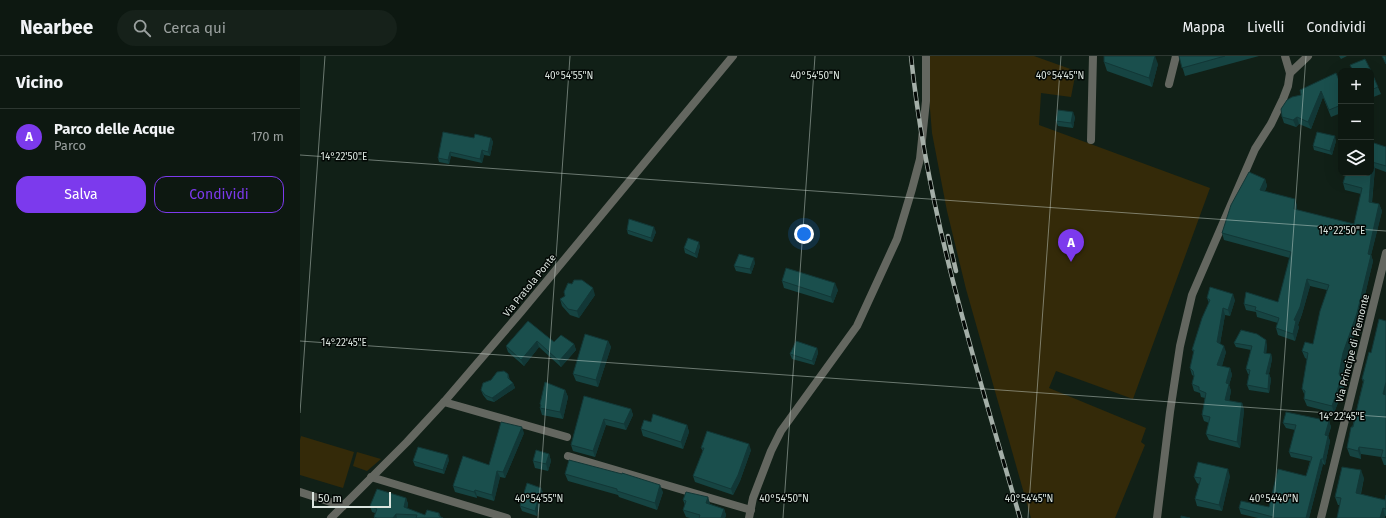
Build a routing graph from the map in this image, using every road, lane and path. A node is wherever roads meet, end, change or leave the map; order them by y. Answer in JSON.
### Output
{"nodes":[{"id":1,"x":733,"y":56,"type":"edge"},
{"id":2,"x":926,"y":56,"type":"edge"},
{"id":3,"x":1093,"y":56,"type":"edge"},
{"id":4,"x":1176,"y":56,"type":"edge"},
{"id":5,"x":1285,"y":56,"type":"edge"},
{"id":6,"x":1308,"y":56,"type":"edge"},
{"id":7,"x":1290,"y":73,"type":"junction"},
{"id":8,"x":1169,"y":84,"type":"dead end"},
{"id":9,"x":1091,"y":140,"type":"dead end"},
{"id":10,"x":1386,"y":253,"type":"edge"},
{"id":11,"x":444,"y":402,"type":"junction"},
{"id":12,"x":567,"y":437,"type":"dead end"},
{"id":13,"x":568,"y":456,"type":"dead end"},
{"id":14,"x":371,"y":477,"type":"junction"},
{"id":15,"x":300,"y":492,"type":"edge"},
{"id":16,"x":343,"y":506,"type":"junction"},
{"id":17,"x":750,"y":514,"type":"edge"},
{"id":18,"x":331,"y":518,"type":"edge"},
{"id":19,"x":506,"y":518,"type":"edge"},
{"id":20,"x":1157,"y":518,"type":"edge"},
{"id":21,"x":1321,"y":518,"type":"edge"}],
"edges":[{"from":1,"to":11,"type":"street","name":"Via Pratola Ponte"},
{"from":2,"to":17,"type":"street"},
{"from":3,"to":9,"type":"street"},
{"from":4,"to":8,"type":"street"},
{"from":5,"to":7,"type":"street"},
{"from":6,"to":7,"type":"street"},
{"from":7,"to":20,"type":"street"},
{"from":10,"to":21,"type":"street","name":"Via Principe di Piemonte"},
{"from":11,"to":12,"type":"street"},
{"from":11,"to":14,"type":"street","name":"Via Pratola Ponte"},
{"from":13,"to":17,"type":"street"},
{"from":14,"to":16,"type":"street","name":"Via Pratola Ponte"},
{"from":14,"to":19,"type":"street"},
{"from":15,"to":16,"type":"street"},
{"from":16,"to":18,"type":"street","name":"Via Pratola Ponte"}]}
